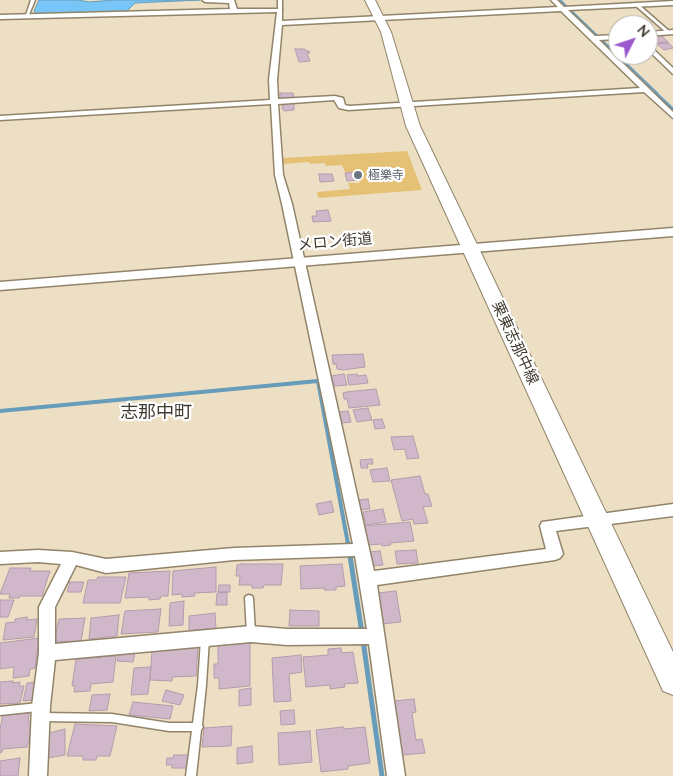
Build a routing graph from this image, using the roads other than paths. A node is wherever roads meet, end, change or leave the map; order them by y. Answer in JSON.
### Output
{"nodes":[{"id":1,"x":33,"y":0,"type":"edge"},
{"id":2,"x":205,"y":0,"type":"edge"},
{"id":3,"x":280,"y":0,"type":"edge"},
{"id":4,"x":370,"y":0,"type":"edge"},
{"id":5,"x":554,"y":0,"type":"edge"},
{"id":6,"x":673,"y":3,"type":"edge"},
{"id":7,"x":637,"y":5,"type":"junction"},
{"id":8,"x":567,"y":9,"type":"junction"},
{"id":9,"x":280,"y":10,"type":"junction"},
{"id":10,"x":234,"y":12,"type":"junction"},
{"id":11,"x":0,"y":17,"type":"edge"},
{"id":12,"x":26,"y":17,"type":"junction"},
{"id":13,"x":379,"y":17,"type":"junction"},
{"id":14,"x":279,"y":23,"type":"junction"},
{"id":15,"x":671,"y":32,"type":"edge"},
{"id":16,"x":658,"y":33,"type":"edge"},
{"id":17,"x":598,"y":38,"type":"junction"},
{"id":18,"x":608,"y":38,"type":"edge"},
{"id":19,"x":658,"y":56,"type":"edge"},
{"id":20,"x":673,"y":72,"type":"edge"},
{"id":21,"x":646,"y":90,"type":"junction"},
{"id":22,"x":274,"y":101,"type":"junction"},
{"id":23,"x":406,"y":104,"type":"junction"},
{"id":24,"x":673,"y":116,"type":"edge"},
{"id":25,"x":0,"y":118,"type":"edge"},
{"id":26,"x":673,"y":232,"type":"edge"},
{"id":27,"x":471,"y":247,"type":"junction"},
{"id":28,"x":298,"y":262,"type":"junction"},
{"id":29,"x":0,"y":286,"type":"edge"},
{"id":30,"x":673,"y":510,"type":"edge"},
{"id":31,"x":597,"y":519,"type":"junction"},
{"id":32,"x":362,"y":550,"type":"junction"},
{"id":33,"x":0,"y":558,"type":"edge"},
{"id":34,"x":72,"y":558,"type":"junction"},
{"id":35,"x":368,"y":579,"type":"junction"},
{"id":36,"x":249,"y":598,"type":"dead end"},
{"id":37,"x":251,"y":634,"type":"junction"},
{"id":38,"x":376,"y":636,"type":"junction"},
{"id":39,"x":205,"y":638,"type":"junction"},
{"id":40,"x":47,"y":653,"type":"junction"},
{"id":41,"x":673,"y":682,"type":"edge"},
{"id":42,"x":0,"y":711,"type":"edge"},
{"id":43,"x":41,"y":712,"type":"junction"},
{"id":44,"x":198,"y":726,"type":"junction"},
{"id":45,"x":38,"y":776,"type":"edge"},
{"id":46,"x":191,"y":776,"type":"edge"},
{"id":47,"x":396,"y":776,"type":"edge"}],
"edges":[{"from":1,"to":12,"type":"lane"},
{"from":2,"to":10,"type":"street"},
{"from":3,"to":9,"type":"lane"},
{"from":4,"to":13,"type":"main road","name":"栗東志那中線"},
{"from":5,"to":8,"type":"street"},
{"from":6,"to":7,"type":"street"},
{"from":7,"to":8,"type":"street"},
{"from":7,"to":15,"type":"lane"},
{"from":8,"to":13,"type":"street"},
{"from":8,"to":17,"type":"street"},
{"from":9,"to":10,"type":"street"},
{"from":9,"to":14,"type":"street"},
{"from":10,"to":12,"type":"street"},
{"from":11,"to":12,"type":"street"},
{"from":13,"to":14,"type":"street"},
{"from":13,"to":23,"type":"main road","name":"栗東志那中線"},
{"from":14,"to":22,"type":"street"},
{"from":15,"to":16,"type":"street"},
{"from":17,"to":18,"type":"street"},
{"from":17,"to":21,"type":"street"},
{"from":19,"to":20,"type":"street"},
{"from":21,"to":23,"type":"street"},
{"from":21,"to":24,"type":"street"},
{"from":22,"to":23,"type":"street"},
{"from":22,"to":25,"type":"street"},
{"from":22,"to":28,"type":"street"},
{"from":23,"to":27,"type":"main road","name":"栗東志那中線"},
{"from":26,"to":27,"type":"street","name":"メロン街道"},
{"from":27,"to":28,"type":"street","name":"メロン街道"},
{"from":27,"to":31,"type":"main road","name":"栗東志那中線"},
{"from":28,"to":29,"type":"street","name":"メロン街道"},
{"from":28,"to":32,"type":"street"},
{"from":30,"to":31,"type":"street"},
{"from":31,"to":35,"type":"street"},
{"from":31,"to":41,"type":"main road","name":"栗東志那中線"},
{"from":32,"to":34,"type":"street"},
{"from":32,"to":35,"type":"street"},
{"from":33,"to":34,"type":"street"},
{"from":34,"to":40,"type":"street"},
{"from":35,"to":38,"type":"street"},
{"from":36,"to":37,"type":"lane"},
{"from":37,"to":38,"type":"street"},
{"from":37,"to":39,"type":"street"},
{"from":38,"to":47,"type":"street"},
{"from":39,"to":40,"type":"street"},
{"from":39,"to":44,"type":"lane"},
{"from":40,"to":43,"type":"street"},
{"from":42,"to":43,"type":"lane"},
{"from":43,"to":44,"type":"lane"},
{"from":43,"to":45,"type":"street"},
{"from":44,"to":46,"type":"lane"}]}
